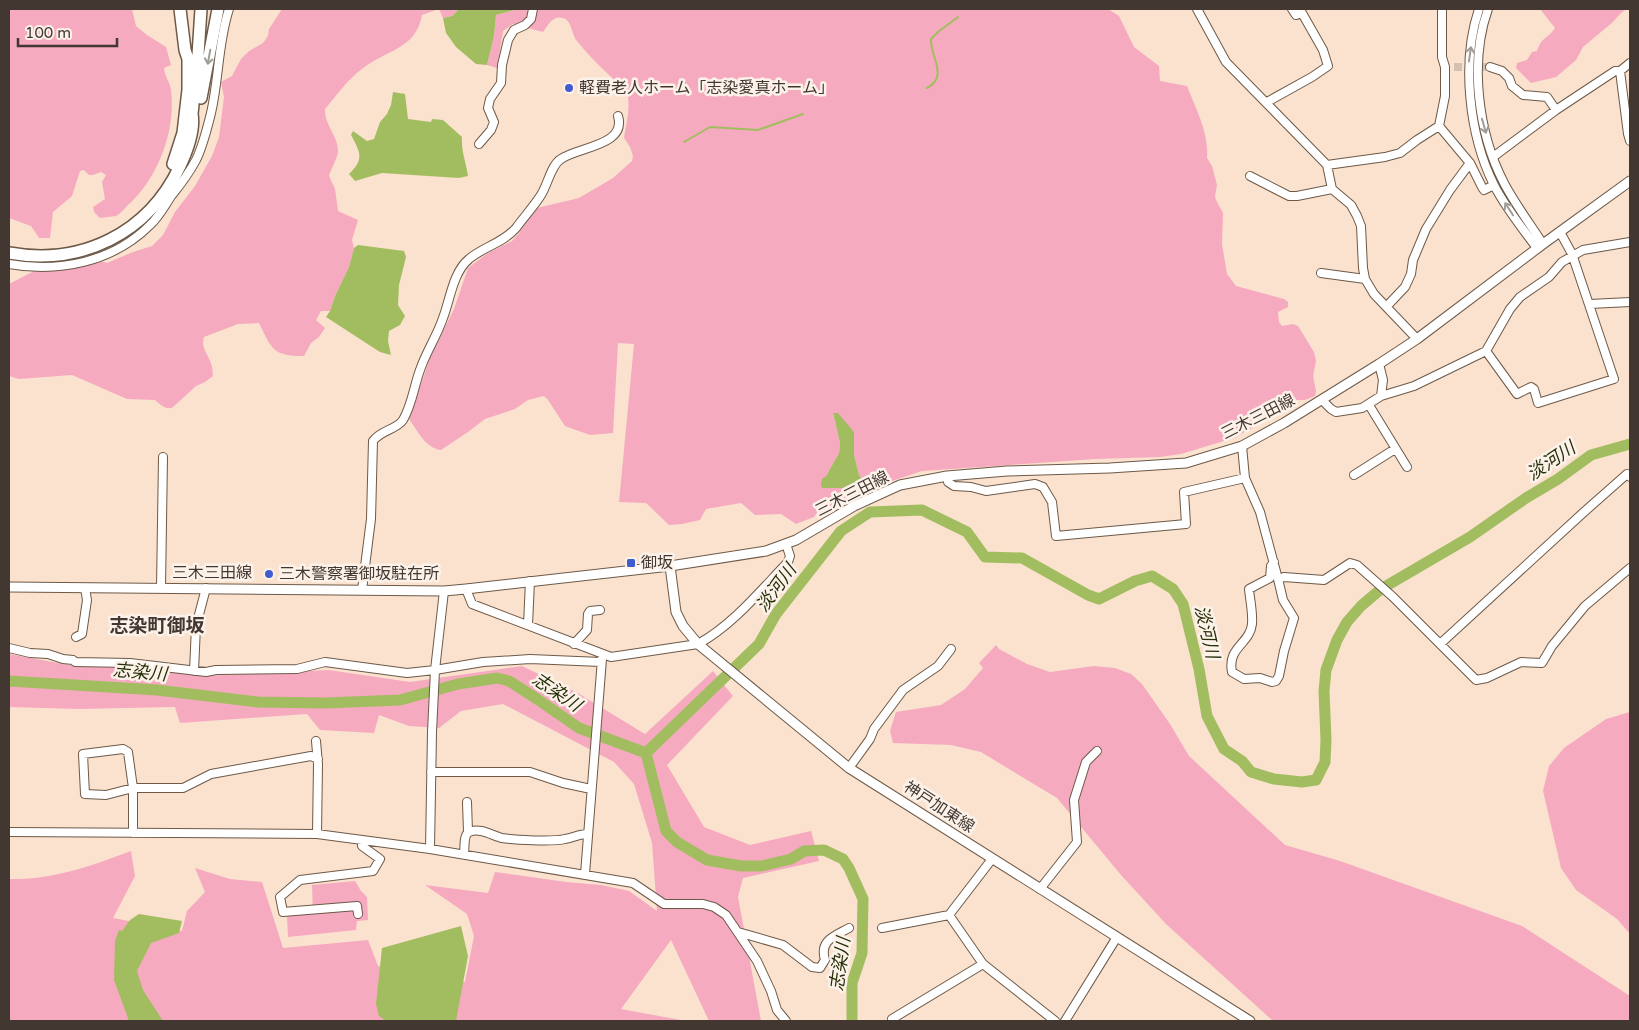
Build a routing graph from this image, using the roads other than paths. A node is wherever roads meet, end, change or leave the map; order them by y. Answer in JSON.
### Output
{"nodes":[{"id":1,"x":180,"y":9,"type":"edge"},
{"id":2,"x":195,"y":9,"type":"edge"},
{"id":3,"x":201,"y":9,"type":"edge"},
{"id":4,"x":218,"y":9,"type":"edge"},
{"id":5,"x":229,"y":9,"type":"edge"},
{"id":6,"x":533,"y":9,"type":"edge"},
{"id":7,"x":1197,"y":9,"type":"edge"},
{"id":8,"x":1292,"y":9,"type":"edge"},
{"id":9,"x":1442,"y":9,"type":"edge"},
{"id":10,"x":1479,"y":9,"type":"edge"},
{"id":11,"x":1488,"y":9,"type":"edge"},
{"id":12,"x":1302,"y":11,"type":"edge"},
{"id":13,"x":188,"y":58,"type":"junction"},
{"id":14,"x":1630,"y":63,"type":"edge"},
{"id":15,"x":1444,"y":67,"type":"junction"},
{"id":16,"x":1454,"y":67,"type":"tunnel mouth"},
{"id":17,"x":1490,"y":67,"type":"tunnel mouth"},
{"id":18,"x":1620,"y":71,"type":"junction"},
{"id":19,"x":1266,"y":102,"type":"junction"},
{"id":20,"x":1556,"y":110,"type":"junction"},
{"id":21,"x":618,"y":116,"type":"dead end"},
{"id":22,"x":193,"y":121,"type":"junction"},
{"id":23,"x":1439,"y":126,"type":"junction"},
{"id":24,"x":1630,"y":141,"type":"edge"},
{"id":25,"x":479,"y":144,"type":"dead end"},
{"id":26,"x":1493,"y":157,"type":"junction"},
{"id":27,"x":1470,"y":163,"type":"junction"},
{"id":28,"x":1327,"y":165,"type":"junction"},
{"id":29,"x":1250,"y":176,"type":"dead end"},
{"id":30,"x":1630,"y":181,"type":"edge"},
{"id":31,"x":1494,"y":185,"type":"junction"},
{"id":32,"x":1332,"y":189,"type":"junction"},
{"id":33,"x":1560,"y":232,"type":"junction"},
{"id":34,"x":1630,"y":242,"type":"edge"},
{"id":35,"x":9,"y":246,"type":"edge"},
{"id":36,"x":1540,"y":246,"type":"junction"},
{"id":37,"x":9,"y":253,"type":"edge"},
{"id":38,"x":1572,"y":254,"type":"junction"},
{"id":39,"x":9,"y":264,"type":"edge"},
{"id":40,"x":1321,"y":273,"type":"dead end"},
{"id":41,"x":1365,"y":279,"type":"junction"},
{"id":42,"x":1630,"y":302,"type":"edge"},
{"id":43,"x":1590,"y":304,"type":"junction"},
{"id":44,"x":1387,"y":306,"type":"junction"},
{"id":45,"x":1417,"y":339,"type":"junction"},
{"id":46,"x":1486,"y":351,"type":"junction"},
{"id":47,"x":1379,"y":364,"type":"junction"},
{"id":48,"x":1381,"y":396,"type":"junction"},
{"id":49,"x":1322,"y":400,"type":"junction"},
{"id":50,"x":1369,"y":405,"type":"junction"},
{"id":51,"x":1242,"y":446,"type":"junction"},
{"id":52,"x":1395,"y":449,"type":"junction"},
{"id":53,"x":163,"y":457,"type":"dead end"},
{"id":54,"x":1407,"y":468,"type":"dead end"},
{"id":55,"x":1354,"y":475,"type":"dead end"},
{"id":56,"x":947,"y":476,"type":"junction"},
{"id":57,"x":1630,"y":477,"type":"edge"},
{"id":58,"x":1244,"y":478,"type":"junction"},
{"id":59,"x":786,"y":544,"type":"junction"},
{"id":60,"x":1274,"y":562,"type":"junction"},
{"id":61,"x":670,"y":566,"type":"junction"},
{"id":62,"x":1630,"y":568,"type":"edge"},
{"id":63,"x":1278,"y":579,"type":"junction"},
{"id":64,"x":530,"y":581,"type":"junction"},
{"id":65,"x":9,"y":587,"type":"edge"},
{"id":66,"x":85,"y":588,"type":"junction"},
{"id":67,"x":162,"y":588,"type":"junction"},
{"id":68,"x":206,"y":588,"type":"junction"},
{"id":69,"x":466,"y":589,"type":"junction"},
{"id":70,"x":362,"y":590,"type":"junction"},
{"id":71,"x":444,"y":591,"type":"junction"},
{"id":72,"x":600,"y":610,"type":"dead end"},
{"id":73,"x":528,"y":625,"type":"junction"},
{"id":74,"x":76,"y":637,"type":"dead end"},
{"id":75,"x":574,"y":644,"type":"junction"},
{"id":76,"x":698,"y":644,"type":"junction"},
{"id":77,"x":1440,"y":644,"type":"junction"},
{"id":78,"x":9,"y":648,"type":"edge"},
{"id":79,"x":951,"y":649,"type":"dead end"},
{"id":80,"x":602,"y":658,"type":"junction"},
{"id":81,"x":435,"y":670,"type":"junction"},
{"id":82,"x":194,"y":671,"type":"junction"},
{"id":83,"x":316,"y":741,"type":"dead end"},
{"id":84,"x":1097,"y":751,"type":"dead end"},
{"id":85,"x":318,"y":760,"type":"junction"},
{"id":86,"x":849,"y":768,"type":"junction"},
{"id":87,"x":431,"y":772,"type":"junction"},
{"id":88,"x":133,"y":788,"type":"junction"},
{"id":89,"x":591,"y":789,"type":"junction"},
{"id":90,"x":467,"y":802,"type":"dead end"},
{"id":91,"x":9,"y":832,"type":"edge"},
{"id":92,"x":468,"y":832,"type":"junction"},
{"id":93,"x":132,"y":833,"type":"junction"},
{"id":94,"x":317,"y":834,"type":"junction"},
{"id":95,"x":587,"y":834,"type":"junction"},
{"id":96,"x":362,"y":841,"type":"junction"},
{"id":97,"x":430,"y":848,"type":"junction"},
{"id":98,"x":464,"y":854,"type":"junction"},
{"id":99,"x":992,"y":859,"type":"junction"},
{"id":100,"x":585,"y":874,"type":"junction"},
{"id":101,"x":1040,"y":888,"type":"junction"},
{"id":102,"x":358,"y":914,"type":"dead end"},
{"id":103,"x":949,"y":915,"type":"junction"},
{"id":104,"x":849,"y":928,"type":"dead end"},
{"id":105,"x":882,"y":928,"type":"dead end"},
{"id":106,"x":738,"y":932,"type":"junction"},
{"id":107,"x":1117,"y":937,"type":"junction"},
{"id":108,"x":983,"y":964,"type":"junction"},
{"id":109,"x":892,"y":1019,"type":"dead end"},
{"id":110,"x":786,"y":1021,"type":"edge"},
{"id":111,"x":1055,"y":1021,"type":"edge"},
{"id":112,"x":1065,"y":1021,"type":"edge"},
{"id":113,"x":1250,"y":1021,"type":"edge"}],
"edges":[{"from":1,"to":13,"type":"highway"},
{"from":2,"to":13,"type":"highway"},
{"from":3,"to":22,"type":"highway"},
{"from":4,"to":22,"type":"highway","one_way":true},
{"from":5,"to":39,"type":"street"},
{"from":6,"to":25,"type":"street"},
{"from":7,"to":19,"type":"street"},
{"from":8,"to":12,"type":"street"},
{"from":9,"to":15,"type":"street"},
{"from":31,"to":10,"type":"street","one_way":true},
{"from":11,"to":26,"type":"street","one_way":true},
{"from":12,"to":19,"type":"street"},
{"from":13,"to":35,"type":"highway"},
{"from":14,"to":18,"type":"street"},
{"from":15,"to":16,"type":"street"},
{"from":15,"to":23,"type":"street"},
{"from":17,"to":20,"type":"street"},
{"from":18,"to":20,"type":"street"},
{"from":18,"to":24,"type":"street"},
{"from":19,"to":28,"type":"street"},
{"from":20,"to":26,"type":"street"},
{"from":21,"to":70,"type":"street"},
{"from":22,"to":37,"type":"highway"},
{"from":23,"to":27,"type":"street"},
{"from":23,"to":28,"type":"street"},
{"from":26,"to":36,"type":"street"},
{"from":27,"to":31,"type":"street"},
{"from":27,"to":44,"type":"street"},
{"from":28,"to":32,"type":"street"},
{"from":29,"to":32,"type":"street"},
{"from":30,"to":33,"type":"main road","name":"三木三田線"},
{"from":36,"to":31,"type":"street","one_way":true},
{"from":32,"to":41,"type":"street"},
{"from":33,"to":36,"type":"main road","name":"三木三田線"},
{"from":33,"to":38,"type":"street"},
{"from":34,"to":38,"type":"street"},
{"from":36,"to":45,"type":"main road","name":"三木三田線"},
{"from":38,"to":43,"type":"street"},
{"from":38,"to":46,"type":"street"},
{"from":40,"to":41,"type":"street"},
{"from":41,"to":44,"type":"street"},
{"from":42,"to":43,"type":"street"},
{"from":43,"to":46,"type":"street"},
{"from":44,"to":45,"type":"street"},
{"from":45,"to":47,"type":"main road","name":"三木三田線"},
{"from":46,"to":48,"type":"street"},
{"from":47,"to":48,"type":"street"},
{"from":47,"to":49,"type":"main road","name":"三木三田線"},
{"from":48,"to":50,"type":"street"},
{"from":49,"to":50,"type":"street"},
{"from":49,"to":51,"type":"main road","name":"三木三田線"},
{"from":50,"to":52,"type":"street"},
{"from":51,"to":56,"type":"main road","name":"三木三田線"},
{"from":51,"to":58,"type":"street"},
{"from":52,"to":54,"type":"street"},
{"from":52,"to":55,"type":"street"},
{"from":53,"to":67,"type":"street"},
{"from":56,"to":58,"type":"street"},
{"from":56,"to":59,"type":"main road","name":"三木三田線"},
{"from":57,"to":77,"type":"street"},
{"from":58,"to":60,"type":"street"},
{"from":59,"to":61,"type":"main road","name":"三木三田線"},
{"from":59,"to":76,"type":"street"},
{"from":60,"to":63,"type":"street"},
{"from":60,"to":63,"type":"street"},
{"from":61,"to":64,"type":"main road","name":"三木三田線"},
{"from":61,"to":76,"type":"main road","name":"神戸加東線"},
{"from":62,"to":77,"type":"street"},
{"from":63,"to":77,"type":"street"},
{"from":64,"to":69,"type":"main road","name":"三木三田線"},
{"from":64,"to":73,"type":"street"},
{"from":65,"to":66,"type":"main road","name":"三木三田線"},
{"from":66,"to":67,"type":"main road","name":"三木三田線"},
{"from":66,"to":74,"type":"street"},
{"from":67,"to":68,"type":"main road","name":"三木三田線"},
{"from":68,"to":70,"type":"main road","name":"三木三田線"},
{"from":68,"to":82,"type":"street"},
{"from":69,"to":71,"type":"main road","name":"三木三田線"},
{"from":69,"to":73,"type":"street"},
{"from":70,"to":71,"type":"main road","name":"三木三田線"},
{"from":71,"to":81,"type":"street"},
{"from":72,"to":75,"type":"street"},
{"from":73,"to":75,"type":"street"},
{"from":75,"to":80,"type":"street"},
{"from":76,"to":80,"type":"street"},
{"from":76,"to":86,"type":"main road","name":"神戸加東線"},
{"from":78,"to":82,"type":"street"},
{"from":79,"to":86,"type":"street"},
{"from":80,"to":81,"type":"street"},
{"from":80,"to":89,"type":"street"},
{"from":81,"to":82,"type":"street"},
{"from":81,"to":87,"type":"street"},
{"from":83,"to":85,"type":"street"},
{"from":84,"to":101,"type":"street"},
{"from":85,"to":88,"type":"street"},
{"from":85,"to":94,"type":"street"},
{"from":86,"to":99,"type":"main road","name":"神戸加東線"},
{"from":87,"to":89,"type":"street"},
{"from":87,"to":97,"type":"street"},
{"from":88,"to":88,"type":"street"},
{"from":88,"to":93,"type":"street"},
{"from":89,"to":95,"type":"street"},
{"from":90,"to":92,"type":"street"},
{"from":91,"to":93,"type":"street"},
{"from":92,"to":95,"type":"street"},
{"from":92,"to":98,"type":"street"},
{"from":93,"to":94,"type":"street"},
{"from":94,"to":96,"type":"street"},
{"from":95,"to":100,"type":"street"},
{"from":96,"to":97,"type":"street"},
{"from":96,"to":102,"type":"street"},
{"from":97,"to":98,"type":"street"},
{"from":98,"to":100,"type":"street"},
{"from":99,"to":101,"type":"main road","name":"神戸加東線"},
{"from":99,"to":103,"type":"street"},
{"from":100,"to":106,"type":"street"},
{"from":101,"to":107,"type":"main road","name":"神戸加東線"},
{"from":103,"to":105,"type":"street"},
{"from":103,"to":108,"type":"street"},
{"from":104,"to":106,"type":"street"},
{"from":106,"to":110,"type":"street"},
{"from":107,"to":112,"type":"street"},
{"from":107,"to":113,"type":"main road","name":"神戸加東線"},
{"from":108,"to":109,"type":"street"},
{"from":108,"to":111,"type":"street"}]}
